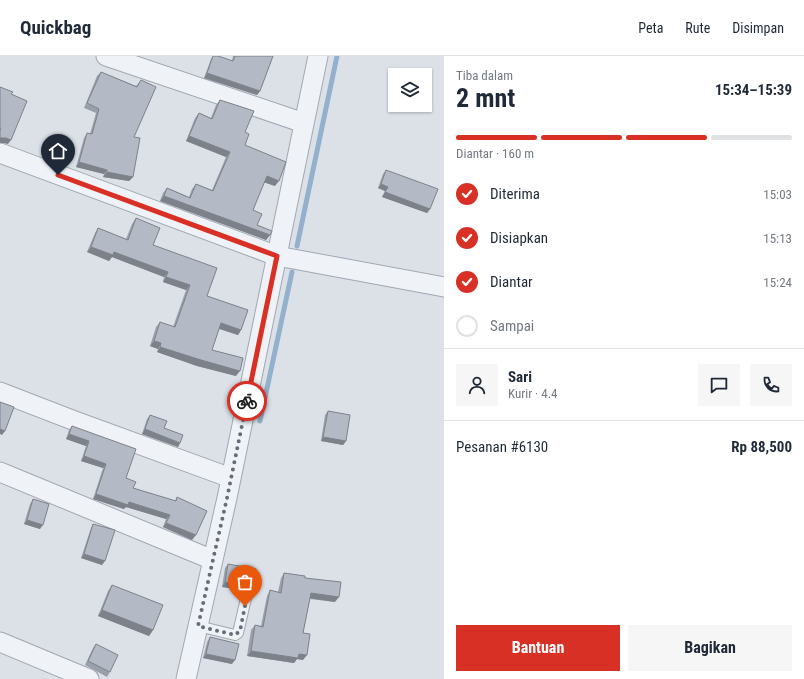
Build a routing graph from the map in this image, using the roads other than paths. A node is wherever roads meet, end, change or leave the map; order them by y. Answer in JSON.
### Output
{"nodes":[{"id":1,"x":106,"y":56,"type":"edge"},
{"id":2,"x":318,"y":56,"type":"edge"},
{"id":3,"x":304,"y":123,"type":"junction"},
{"id":4,"x":0,"y":153,"type":"edge"},
{"id":5,"x":277,"y":256,"type":"junction"},
{"id":6,"x":444,"y":287,"type":"edge"},
{"id":7,"x":0,"y":392,"type":"edge"},
{"id":8,"x":0,"y":472,"type":"edge"},
{"id":9,"x":231,"y":478,"type":"junction"},
{"id":10,"x":213,"y":560,"type":"junction"},
{"id":11,"x":247,"y":594,"type":"edge"},
{"id":12,"x":198,"y":626,"type":"junction"},
{"id":13,"x":0,"y":642,"type":"edge"},
{"id":14,"x":89,"y":679,"type":"edge"},
{"id":15,"x":186,"y":679,"type":"edge"}],
"edges":[{"from":1,"to":3,"type":"street"},
{"from":2,"to":3,"type":"street"},
{"from":3,"to":5,"type":"street"},
{"from":4,"to":5,"type":"street"},
{"from":5,"to":6,"type":"street"},
{"from":5,"to":9,"type":"street"},
{"from":7,"to":9,"type":"street"},
{"from":8,"to":10,"type":"street"},
{"from":9,"to":10,"type":"street"},
{"from":10,"to":12,"type":"street"},
{"from":11,"to":12,"type":"lane"},
{"from":12,"to":15,"type":"street"},
{"from":13,"to":14,"type":"street"}]}
